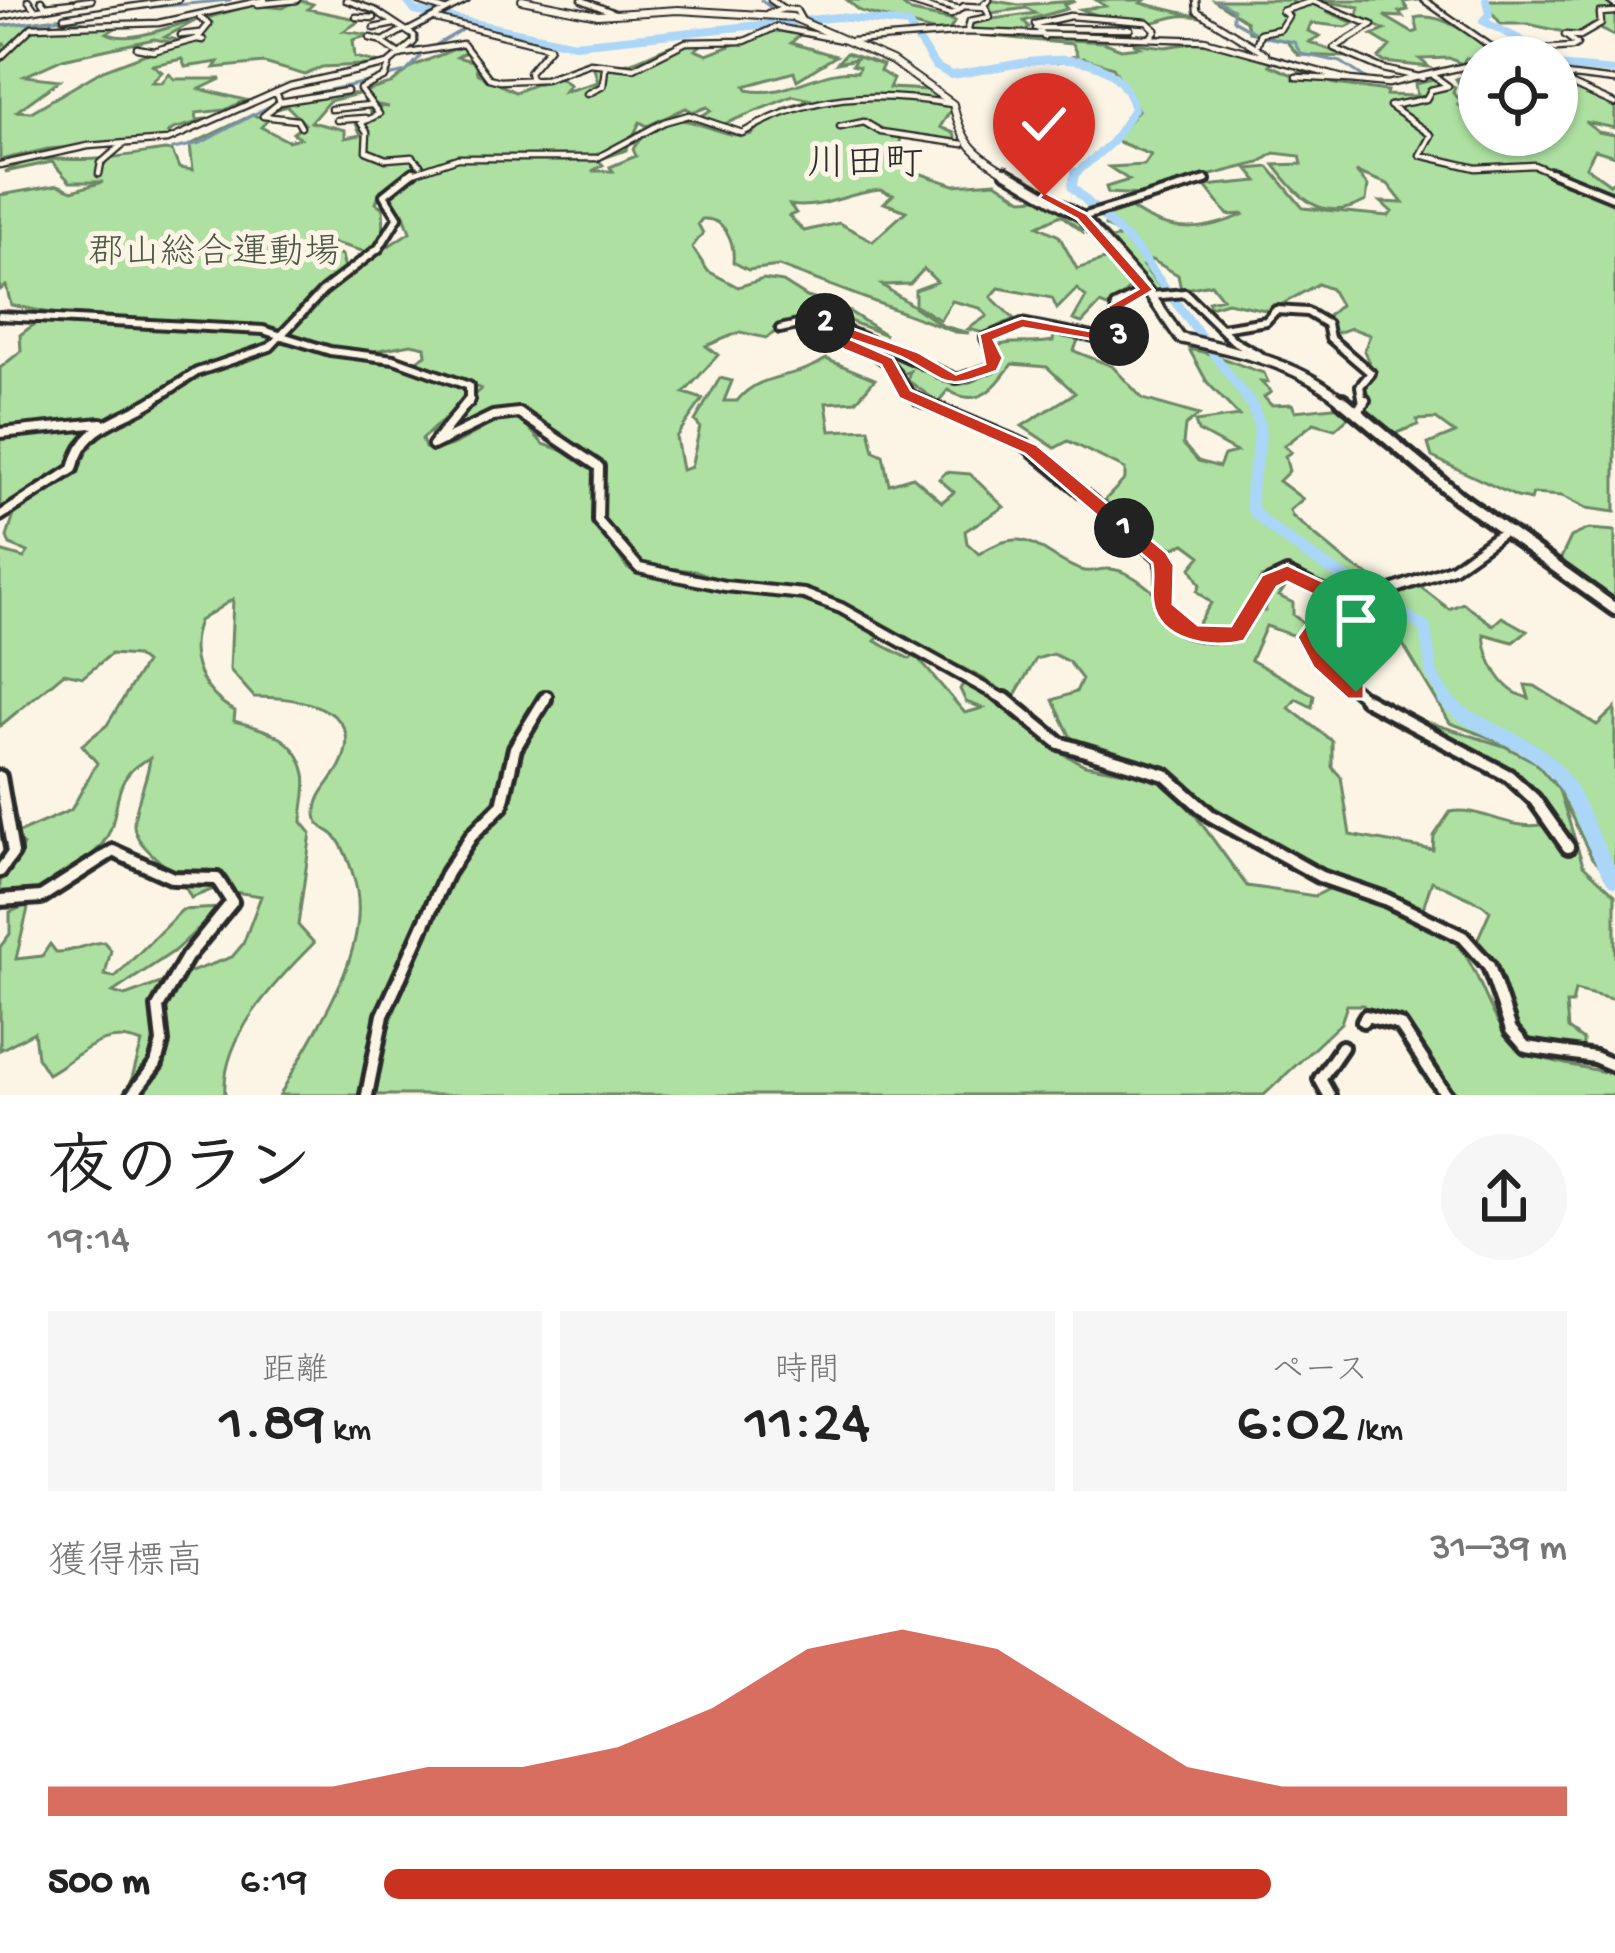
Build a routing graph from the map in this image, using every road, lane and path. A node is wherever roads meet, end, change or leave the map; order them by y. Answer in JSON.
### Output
{"nodes":[{"id":1,"x":28,"y":0,"type":"edge"},
{"id":2,"x":41,"y":0,"type":"edge"},
{"id":3,"x":178,"y":0,"type":"edge"},
{"id":4,"x":265,"y":0,"type":"edge"},
{"id":5,"x":297,"y":0,"type":"edge"},
{"id":6,"x":346,"y":0,"type":"edge"},
{"id":7,"x":467,"y":0,"type":"edge"},
{"id":8,"x":522,"y":0,"type":"edge"},
{"id":9,"x":582,"y":0,"type":"edge"},
{"id":10,"x":771,"y":0,"type":"edge"},
{"id":11,"x":903,"y":0,"type":"edge"},
{"id":12,"x":921,"y":0,"type":"edge"},
{"id":13,"x":988,"y":0,"type":"edge"},
{"id":14,"x":1196,"y":0,"type":"edge"},
{"id":15,"x":1309,"y":0,"type":"edge"},
{"id":16,"x":1424,"y":0,"type":"edge"},
{"id":17,"x":80,"y":1,"type":"edge"},
{"id":18,"x":254,"y":4,"type":"junction"},
{"id":19,"x":419,"y":5,"type":"edge"},
{"id":20,"x":1613,"y":6,"type":"edge"},
{"id":21,"x":986,"y":8,"type":"junction"},
{"id":22,"x":960,"y":9,"type":"junction"},
{"id":23,"x":35,"y":10,"type":"junction"},
{"id":24,"x":57,"y":10,"type":"junction"},
{"id":25,"x":775,"y":11,"type":"junction"},
{"id":26,"x":372,"y":15,"type":"junction"},
{"id":27,"x":619,"y":15,"type":"junction"},
{"id":28,"x":356,"y":16,"type":"dead end"},
{"id":29,"x":0,"y":17,"type":"edge"},
{"id":30,"x":64,"y":17,"type":"junction"},
{"id":31,"x":437,"y":17,"type":"junction"},
{"id":32,"x":1057,"y":18,"type":"junction"},
{"id":33,"x":202,"y":19,"type":"junction"},
{"id":34,"x":392,"y":22,"type":"junction"},
{"id":35,"x":193,"y":24,"type":"dead end"},
{"id":36,"x":409,"y":27,"type":"junction"},
{"id":37,"x":1065,"y":27,"type":"junction"},
{"id":38,"x":94,"y":28,"type":"junction"},
{"id":39,"x":374,"y":28,"type":"dead end"},
{"id":40,"x":1036,"y":28,"type":"junction"},
{"id":41,"x":1156,"y":30,"type":"junction"},
{"id":42,"x":1223,"y":30,"type":"junction"},
{"id":43,"x":967,"y":32,"type":"junction"},
{"id":44,"x":1093,"y":33,"type":"junction"},
{"id":45,"x":181,"y":35,"type":"dead end"},
{"id":46,"x":1476,"y":36,"type":"edge"},
{"id":47,"x":1567,"y":36,"type":"edge"},
{"id":48,"x":201,"y":37,"type":"junction"},
{"id":49,"x":475,"y":37,"type":"dead end"},
{"id":50,"x":370,"y":38,"type":"dead end"},
{"id":51,"x":1046,"y":38,"type":"junction"},
{"id":52,"x":1192,"y":39,"type":"junction"},
{"id":53,"x":383,"y":40,"type":"junction"},
{"id":54,"x":851,"y":40,"type":"junction"},
{"id":55,"x":1150,"y":40,"type":"junction"},
{"id":56,"x":1257,"y":43,"type":"junction"},
{"id":57,"x":463,"y":44,"type":"junction"},
{"id":58,"x":137,"y":48,"type":"dead end"},
{"id":59,"x":451,"y":49,"type":"dead end"},
{"id":60,"x":1266,"y":54,"type":"junction"},
{"id":61,"x":401,"y":55,"type":"junction"},
{"id":62,"x":429,"y":56,"type":"junction"},
{"id":63,"x":0,"y":58,"type":"edge"},
{"id":64,"x":388,"y":64,"type":"junction"},
{"id":65,"x":605,"y":68,"type":"junction"},
{"id":66,"x":1458,"y":69,"type":"edge"},
{"id":67,"x":1433,"y":76,"type":"junction"},
{"id":68,"x":1296,"y":77,"type":"dead end"},
{"id":69,"x":1578,"y":77,"type":"edge"},
{"id":70,"x":1425,"y":78,"type":"junction"},
{"id":71,"x":531,"y":80,"type":"junction"},
{"id":72,"x":1350,"y":80,"type":"junction"},
{"id":73,"x":1615,"y":81,"type":"edge"},
{"id":74,"x":1578,"y":86,"type":"edge"},
{"id":75,"x":347,"y":91,"type":"dead end"},
{"id":76,"x":276,"y":92,"type":"junction"},
{"id":77,"x":587,"y":94,"type":"dead end"},
{"id":78,"x":280,"y":102,"type":"junction"},
{"id":79,"x":953,"y":104,"type":"junction"},
{"id":80,"x":1615,"y":104,"type":"edge"},
{"id":81,"x":372,"y":107,"type":"junction"},
{"id":82,"x":331,"y":109,"type":"dead end"},
{"id":83,"x":372,"y":118,"type":"junction"},
{"id":84,"x":355,"y":119,"type":"dead end"},
{"id":85,"x":337,"y":120,"type":"dead end"},
{"id":86,"x":301,"y":127,"type":"dead end"},
{"id":87,"x":840,"y":127,"type":"dead end"},
{"id":88,"x":963,"y":144,"type":"junction"},
{"id":89,"x":123,"y":145,"type":"junction"},
{"id":90,"x":0,"y":165,"type":"edge"},
{"id":91,"x":420,"y":165,"type":"junction"},
{"id":92,"x":99,"y":174,"type":"dead end"},
{"id":93,"x":1206,"y":180,"type":"dead end"},
{"id":94,"x":1615,"y":198,"type":"edge"},
{"id":95,"x":1084,"y":216,"type":"junction"},
{"id":96,"x":1149,"y":293,"type":"junction"},
{"id":97,"x":0,"y":316,"type":"edge"},
{"id":98,"x":815,"y":321,"type":"junction"},
{"id":99,"x":1222,"y":328,"type":"junction"},
{"id":100,"x":780,"y":329,"type":"dead end"},
{"id":101,"x":284,"y":334,"type":"junction"},
{"id":102,"x":1268,"y":359,"type":"junction"},
{"id":103,"x":1358,"y":411,"type":"junction"},
{"id":104,"x":114,"y":420,"type":"junction"},
{"id":105,"x":0,"y":433,"type":"edge"},
{"id":106,"x":0,"y":516,"type":"edge"},
{"id":107,"x":1505,"y":531,"type":"junction"},
{"id":108,"x":1362,"y":603,"type":"junction"},
{"id":109,"x":1615,"y":609,"type":"edge"},
{"id":110,"x":547,"y":696,"type":"dead end"},
{"id":111,"x":0,"y":777,"type":"edge"},
{"id":112,"x":1568,"y":847,"type":"dead end"},
{"id":113,"x":0,"y":871,"type":"edge"},
{"id":114,"x":0,"y":900,"type":"edge"},
{"id":115,"x":1363,"y":1021,"type":"dead end"},
{"id":116,"x":1342,"y":1047,"type":"dead end"},
{"id":117,"x":1615,"y":1066,"type":"edge"},
{"id":118,"x":132,"y":1095,"type":"edge"},
{"id":119,"x":368,"y":1095,"type":"edge"},
{"id":120,"x":1329,"y":1095,"type":"edge"},
{"id":121,"x":1446,"y":1095,"type":"edge"}],
"edges":[{"from":1,"to":23,"type":"street"},
{"from":2,"to":17,"type":"street"},
{"from":3,"to":30,"type":"street"},
{"from":4,"to":18,"type":"street"},
{"from":5,"to":18,"type":"street"},
{"from":6,"to":26,"type":"street"},
{"from":7,"to":31,"type":"street"},
{"from":8,"to":27,"type":"main road"},
{"from":9,"to":27,"type":"street"},
{"from":10,"to":25,"type":"street"},
{"from":11,"to":22,"type":"street"},
{"from":12,"to":22,"type":"street"},
{"from":13,"to":21,"type":"street"},
{"from":14,"to":42,"type":"street"},
{"from":15,"to":56,"type":"street"},
{"from":15,"to":70,"type":"street"},
{"from":16,"to":46,"type":"street"},
{"from":17,"to":24,"type":"street"},
{"from":18,"to":33,"type":"street"},
{"from":19,"to":31,"type":"street"},
{"from":20,"to":47,"type":"street"},
{"from":21,"to":22,"type":"street"},
{"from":21,"to":43,"type":"street"},
{"from":23,"to":24,"type":"street"},
{"from":23,"to":29,"type":"street"},
{"from":24,"to":30,"type":"street"},
{"from":25,"to":27,"type":"main road"},
{"from":25,"to":54,"type":"main road"},
{"from":26,"to":28,"type":"street"},
{"from":26,"to":34,"type":"street"},
{"from":30,"to":38,"type":"street"},
{"from":31,"to":36,"type":"street"},
{"from":31,"to":71,"type":"street"},
{"from":32,"to":37,"type":"street"},
{"from":32,"to":40,"type":"street"},
{"from":32,"to":41,"type":"street"},
{"from":33,"to":35,"type":"street"},
{"from":33,"to":38,"type":"street"},
{"from":33,"to":48,"type":"street"},
{"from":34,"to":36,"type":"street"},
{"from":34,"to":39,"type":"street"},
{"from":36,"to":53,"type":"street"},
{"from":36,"to":61,"type":"street"},
{"from":37,"to":40,"type":"street"},
{"from":37,"to":44,"type":"street"},
{"from":38,"to":63,"type":"street"},
{"from":40,"to":51,"type":"street"},
{"from":41,"to":44,"type":"street"},
{"from":41,"to":55,"type":"street"},
{"from":42,"to":52,"type":"street"},
{"from":42,"to":56,"type":"street"},
{"from":43,"to":51,"type":"street"},
{"from":43,"to":54,"type":"street"},
{"from":44,"to":51,"type":"street"},
{"from":44,"to":55,"type":"street"},
{"from":45,"to":48,"type":"street"},
{"from":48,"to":58,"type":"street"},
{"from":49,"to":57,"type":"street"},
{"from":50,"to":53,"type":"street"},
{"from":52,"to":55,"type":"street"},
{"from":52,"to":60,"type":"street"},
{"from":53,"to":61,"type":"street"},
{"from":54,"to":65,"type":"street"},
{"from":54,"to":79,"type":"main road"},
{"from":56,"to":60,"type":"street"},
{"from":57,"to":62,"type":"street"},
{"from":57,"to":71,"type":"street"},
{"from":59,"to":62,"type":"street"},
{"from":60,"to":72,"type":"street"},
{"from":61,"to":62,"type":"street"},
{"from":61,"to":64,"type":"street"},
{"from":64,"to":76,"type":"street"},
{"from":64,"to":81,"type":"street"},
{"from":65,"to":71,"type":"street"},
{"from":65,"to":77,"type":"street"},
{"from":66,"to":67,"type":"street"},
{"from":67,"to":70,"type":"street"},
{"from":67,"to":94,"type":"street"},
{"from":68,"to":72,"type":"street"},
{"from":69,"to":73,"type":"street"},
{"from":70,"to":72,"type":"street"},
{"from":74,"to":80,"type":"street"},
{"from":75,"to":78,"type":"street"},
{"from":76,"to":78,"type":"street"},
{"from":76,"to":89,"type":"street"},
{"from":78,"to":86,"type":"street"},
{"from":79,"to":88,"type":"main road"},
{"from":79,"to":91,"type":"street"},
{"from":81,"to":82,"type":"street"},
{"from":81,"to":83,"type":"street"},
{"from":81,"to":84,"type":"street"},
{"from":83,"to":85,"type":"street"},
{"from":83,"to":91,"type":"street"},
{"from":87,"to":88,"type":"street"},
{"from":88,"to":95,"type":"main road"},
{"from":89,"to":90,"type":"street"},
{"from":89,"to":92,"type":"street"},
{"from":91,"to":101,"type":"street"},
{"from":93,"to":95,"type":"street"},
{"from":95,"to":96,"type":"main road"},
{"from":96,"to":98,"type":"street"},
{"from":96,"to":99,"type":"street"},
{"from":96,"to":102,"type":"main road"},
{"from":97,"to":101,"type":"street"},
{"from":98,"to":100,"type":"street"},
{"from":98,"to":108,"type":"street"},
{"from":99,"to":102,"type":"street"},
{"from":99,"to":103,"type":"street"},
{"from":101,"to":104,"type":"street"},
{"from":101,"to":117,"type":"street"},
{"from":102,"to":103,"type":"main road"},
{"from":103,"to":107,"type":"main road"},
{"from":104,"to":105,"type":"street"},
{"from":104,"to":106,"type":"street"},
{"from":107,"to":108,"type":"street"},
{"from":107,"to":109,"type":"main road"},
{"from":108,"to":112,"type":"street"},
{"from":110,"to":119,"type":"street"},
{"from":111,"to":113,"type":"street"},
{"from":114,"to":118,"type":"street"},
{"from":115,"to":121,"type":"street"},
{"from":116,"to":120,"type":"street"}]}
